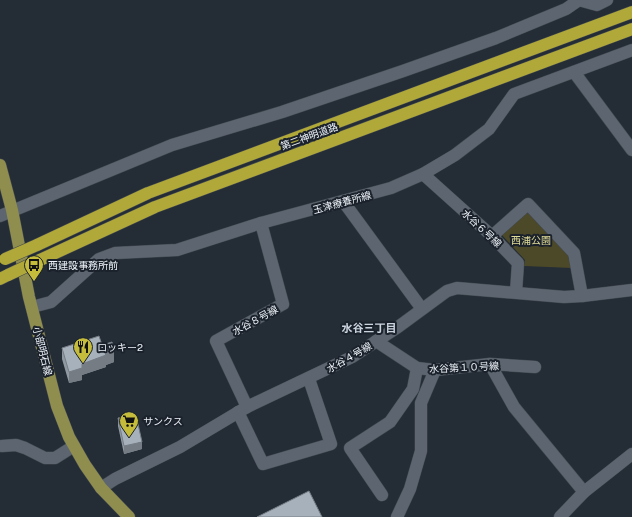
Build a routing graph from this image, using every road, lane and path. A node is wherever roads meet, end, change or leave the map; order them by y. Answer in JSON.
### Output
{"nodes":[{"id":1,"x":579,"y":0,"type":"edge"},
{"id":2,"x":607,"y":0,"type":"edge"},
{"id":3,"x":632,"y":12,"type":"edge"},
{"id":4,"x":632,"y":29,"type":"edge"},
{"id":5,"x":632,"y":50,"type":"edge"},
{"id":6,"x":574,"y":72,"type":"junction"},
{"id":7,"x":632,"y":150,"type":"edge"},
{"id":8,"x":0,"y":165,"type":"edge"},
{"id":9,"x":423,"y":174,"type":"junction"},
{"id":10,"x":344,"y":201,"type":"junction"},
{"id":11,"x":12,"y":210,"type":"junction"},
{"id":12,"x":0,"y":216,"type":"edge"},
{"id":13,"x":261,"y":223,"type":"junction"},
{"id":14,"x":492,"y":236,"type":"junction"},
{"id":15,"x":2,"y":260,"type":"edge"},
{"id":16,"x":4,"y":277,"type":"edge"},
{"id":17,"x":632,"y":290,"type":"edge"},
{"id":18,"x":516,"y":292,"type":"junction"},
{"id":19,"x":582,"y":296,"type":"junction"},
{"id":20,"x":32,"y":306,"type":"junction"},
{"id":21,"x":422,"y":309,"type":"junction"},
{"id":22,"x":376,"y":342,"type":"junction"},
{"id":23,"x":490,"y":364,"type":"junction"},
{"id":24,"x":535,"y":367,"type":"dead end"},
{"id":25,"x":417,"y":368,"type":"junction"},
{"id":26,"x":435,"y":370,"type":"junction"},
{"id":27,"x":309,"y":379,"type":"junction"},
{"id":28,"x":242,"y":410,"type":"junction"},
{"id":29,"x":2,"y":446,"type":"dead end"},
{"id":30,"x":74,"y":446,"type":"junction"},
{"id":31,"x":632,"y":454,"type":"edge"},
{"id":32,"x":101,"y":488,"type":"junction"},
{"id":33,"x":584,"y":492,"type":"junction"},
{"id":34,"x":382,"y":495,"type":"dead end"},
{"id":35,"x":129,"y":517,"type":"edge"},
{"id":36,"x":397,"y":517,"type":"edge"},
{"id":37,"x":560,"y":517,"type":"edge"}],
"edges":[{"from":1,"to":2,"type":"street"},
{"from":1,"to":11,"type":"street"},
{"from":3,"to":15,"type":"highway","name":"第二神明道路","bridge":true},
{"from":4,"to":16,"type":"highway","name":"第二神明道路","bridge":true},
{"from":5,"to":6,"type":"street","name":"玉津療養所線"},
{"from":6,"to":7,"type":"street"},
{"from":6,"to":9,"type":"street","name":"玉津療養所線"},
{"from":8,"to":11,"type":"main road","name":"小部明石線"},
{"from":9,"to":10,"type":"street","name":"玉津療養所線"},
{"from":9,"to":14,"type":"street","name":"水谷６号線"},
{"from":10,"to":13,"type":"street","name":"玉津療養所線"},
{"from":10,"to":21,"type":"street"},
{"from":11,"to":12,"type":"street"},
{"from":11,"to":20,"type":"main road","name":"小部明石線"},
{"from":13,"to":20,"type":"street","name":"玉津療養所線"},
{"from":13,"to":28,"type":"street","name":"水谷８号線"},
{"from":14,"to":18,"type":"street","name":"水谷６号線"},
{"from":14,"to":19,"type":"street"},
{"from":17,"to":19,"type":"street","name":"水谷４号線"},
{"from":18,"to":19,"type":"street","name":"水谷４号線"},
{"from":18,"to":21,"type":"street","name":"水谷４号線"},
{"from":20,"to":30,"type":"main road","name":"小部明石線"},
{"from":21,"to":22,"type":"street","name":"水谷４号線"},
{"from":22,"to":25,"type":"street","name":"水谷第１０号線"},
{"from":22,"to":27,"type":"street","name":"水谷４号線"},
{"from":23,"to":24,"type":"street","name":"水谷第１０号線"},
{"from":23,"to":26,"type":"street","name":"水谷第１０号線"},
{"from":23,"to":33,"type":"street"},
{"from":25,"to":26,"type":"street","name":"水谷第１０号線"},
{"from":25,"to":34,"type":"street"},
{"from":26,"to":36,"type":"street"},
{"from":27,"to":28,"type":"street","name":"水谷４号線"},
{"from":27,"to":28,"type":"street"},
{"from":28,"to":32,"type":"street","name":"水谷４号線"},
{"from":29,"to":30,"type":"street"},
{"from":30,"to":32,"type":"main road","name":"小部明石線"},
{"from":31,"to":33,"type":"street"},
{"from":32,"to":35,"type":"main road","name":"小部明石線"},
{"from":33,"to":37,"type":"street"}]}
